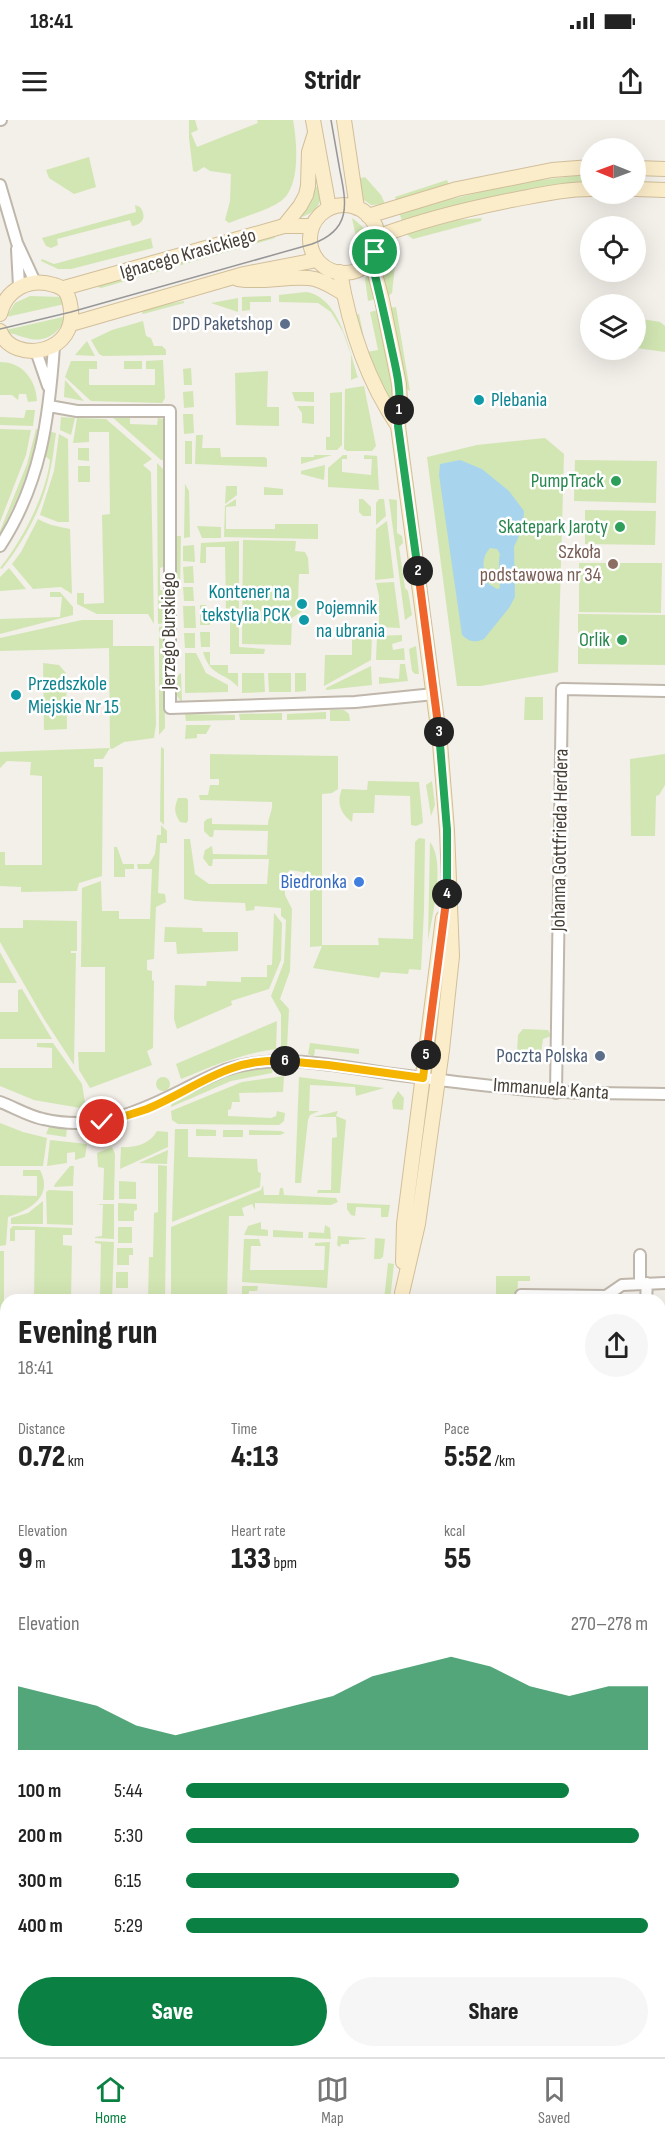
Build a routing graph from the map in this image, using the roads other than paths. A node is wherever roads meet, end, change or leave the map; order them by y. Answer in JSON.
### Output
{"nodes":[{"id":1,"x":344,"y":120,"type":"edge"},
{"id":2,"x":314,"y":127,"type":"edge"},
{"id":3,"x":580,"y":168,"type":"edge"},
{"id":4,"x":646,"y":168,"type":"edge"},
{"id":5,"x":665,"y":169,"type":"edge"},
{"id":6,"x":0,"y":185,"type":"edge"},
{"id":7,"x":646,"y":189,"type":"edge"},
{"id":8,"x":580,"y":190,"type":"edge"},
{"id":9,"x":665,"y":190,"type":"edge"},
{"id":10,"x":329,"y":208,"type":"junction"},
{"id":11,"x":362,"y":212,"type":"junction"},
{"id":12,"x":284,"y":226,"type":"junction"},
{"id":13,"x":312,"y":226,"type":"junction"},
{"id":14,"x":377,"y":237,"type":"junction"},
{"id":15,"x":17,"y":243,"type":"junction"},
{"id":16,"x":371,"y":259,"type":"junction"},
{"id":17,"x":317,"y":260,"type":"junction"},
{"id":18,"x":340,"y":272,"type":"junction"},
{"id":19,"x":231,"y":278,"type":"junction"},
{"id":20,"x":35,"y":282,"type":"junction"},
{"id":21,"x":19,"y":286,"type":"junction"},
{"id":22,"x":64,"y":288,"type":"junction"},
{"id":23,"x":343,"y":293,"type":"junction"},
{"id":24,"x":0,"y":310,"type":"edge"},
{"id":25,"x":70,"y":324,"type":"junction"},
{"id":26,"x":2,"y":338,"type":"edge"},
{"id":27,"x":54,"y":346,"type":"junction"},
{"id":28,"x":36,"y":351,"type":"junction"},
{"id":29,"x":50,"y":392,"type":"junction"},
{"id":30,"x":48,"y":406,"type":"junction"},
{"id":31,"x":398,"y":426,"type":"junction"},
{"id":32,"x":0,"y":546,"type":"edge"},
{"id":33,"x":665,"y":691,"type":"edge"},
{"id":34,"x":434,"y":694,"type":"junction"},
{"id":35,"x":448,"y":883,"type":"junction"},
{"id":36,"x":423,"y":1078,"type":"junction"},
{"id":37,"x":438,"y":1080,"type":"junction"},
{"id":38,"x":556,"y":1093,"type":"junction"},
{"id":39,"x":665,"y":1094,"type":"edge"},
{"id":40,"x":0,"y":1102,"type":"edge"},
{"id":41,"x":640,"y":1255,"type":"dead end"},
{"id":42,"x":644,"y":1283,"type":"junction"},
{"id":43,"x":665,"y":1283,"type":"edge"},
{"id":44,"x":401,"y":1294,"type":"edge"},
{"id":45,"x":402,"y":1294,"type":"edge"},
{"id":46,"x":609,"y":1294,"type":"edge"},
{"id":47,"x":645,"y":1294,"type":"edge"}],
"edges":[{"from":1,"to":11,"type":"street"},
{"from":2,"to":10,"type":"street"},
{"from":2,"to":12,"type":"street"},
{"from":3,"to":11,"type":"street"},
{"from":4,"to":5,"type":"street"},
{"from":6,"to":15,"type":"street"},
{"from":7,"to":9,"type":"street"},
{"from":8,"to":14,"type":"street"},
{"from":10,"to":11,"type":"street"},
{"from":10,"to":13,"type":"street"},
{"from":11,"to":14,"type":"street"},
{"from":12,"to":13,"type":"street","name":"Ignacego Krasickiego"},
{"from":12,"to":22,"type":"street","name":"Ignacego Krasickiego"},
{"from":13,"to":17,"type":"street"},
{"from":14,"to":16,"type":"street"},
{"from":15,"to":20,"type":"street"},
{"from":15,"to":21,"type":"street"},
{"from":16,"to":18,"type":"street"},
{"from":16,"to":31,"type":"street"},
{"from":17,"to":18,"type":"street"},
{"from":17,"to":19,"type":"street","name":"Ignacego Krasickiego"},
{"from":18,"to":23,"type":"street"},
{"from":19,"to":23,"type":"street"},
{"from":19,"to":25,"type":"street","name":"Ignacego Krasickiego"},
{"from":20,"to":21,"type":"street"},
{"from":20,"to":22,"type":"street"},
{"from":21,"to":24,"type":"street"},
{"from":22,"to":25,"type":"street"},
{"from":23,"to":31,"type":"street"},
{"from":25,"to":27,"type":"street"},
{"from":26,"to":28,"type":"street"},
{"from":27,"to":28,"type":"street"},
{"from":27,"to":29,"type":"street"},
{"from":28,"to":29,"type":"street"},
{"from":29,"to":30,"type":"street"},
{"from":30,"to":32,"type":"street"},
{"from":30,"to":34,"type":"street","name":"Jerzego Burskiego"},
{"from":31,"to":34,"type":"street"},
{"from":33,"to":38,"type":"street","name":"Johanna Gottfrieda Herdera"},
{"from":34,"to":35,"type":"street"},
{"from":35,"to":36,"type":"street"},
{"from":35,"to":37,"type":"street"},
{"from":36,"to":37,"type":"street","name":"Immanuela Kanta"},
{"from":36,"to":40,"type":"street","name":"Immanuela Kanta"},
{"from":36,"to":44,"type":"street"},
{"from":37,"to":38,"type":"street","name":"Immanuela Kanta"},
{"from":37,"to":45,"type":"street"},
{"from":38,"to":39,"type":"street","name":"Immanuela Kanta"},
{"from":41,"to":42,"type":"street"},
{"from":42,"to":43,"type":"street"},
{"from":42,"to":46,"type":"street"},
{"from":42,"to":47,"type":"street"}]}
